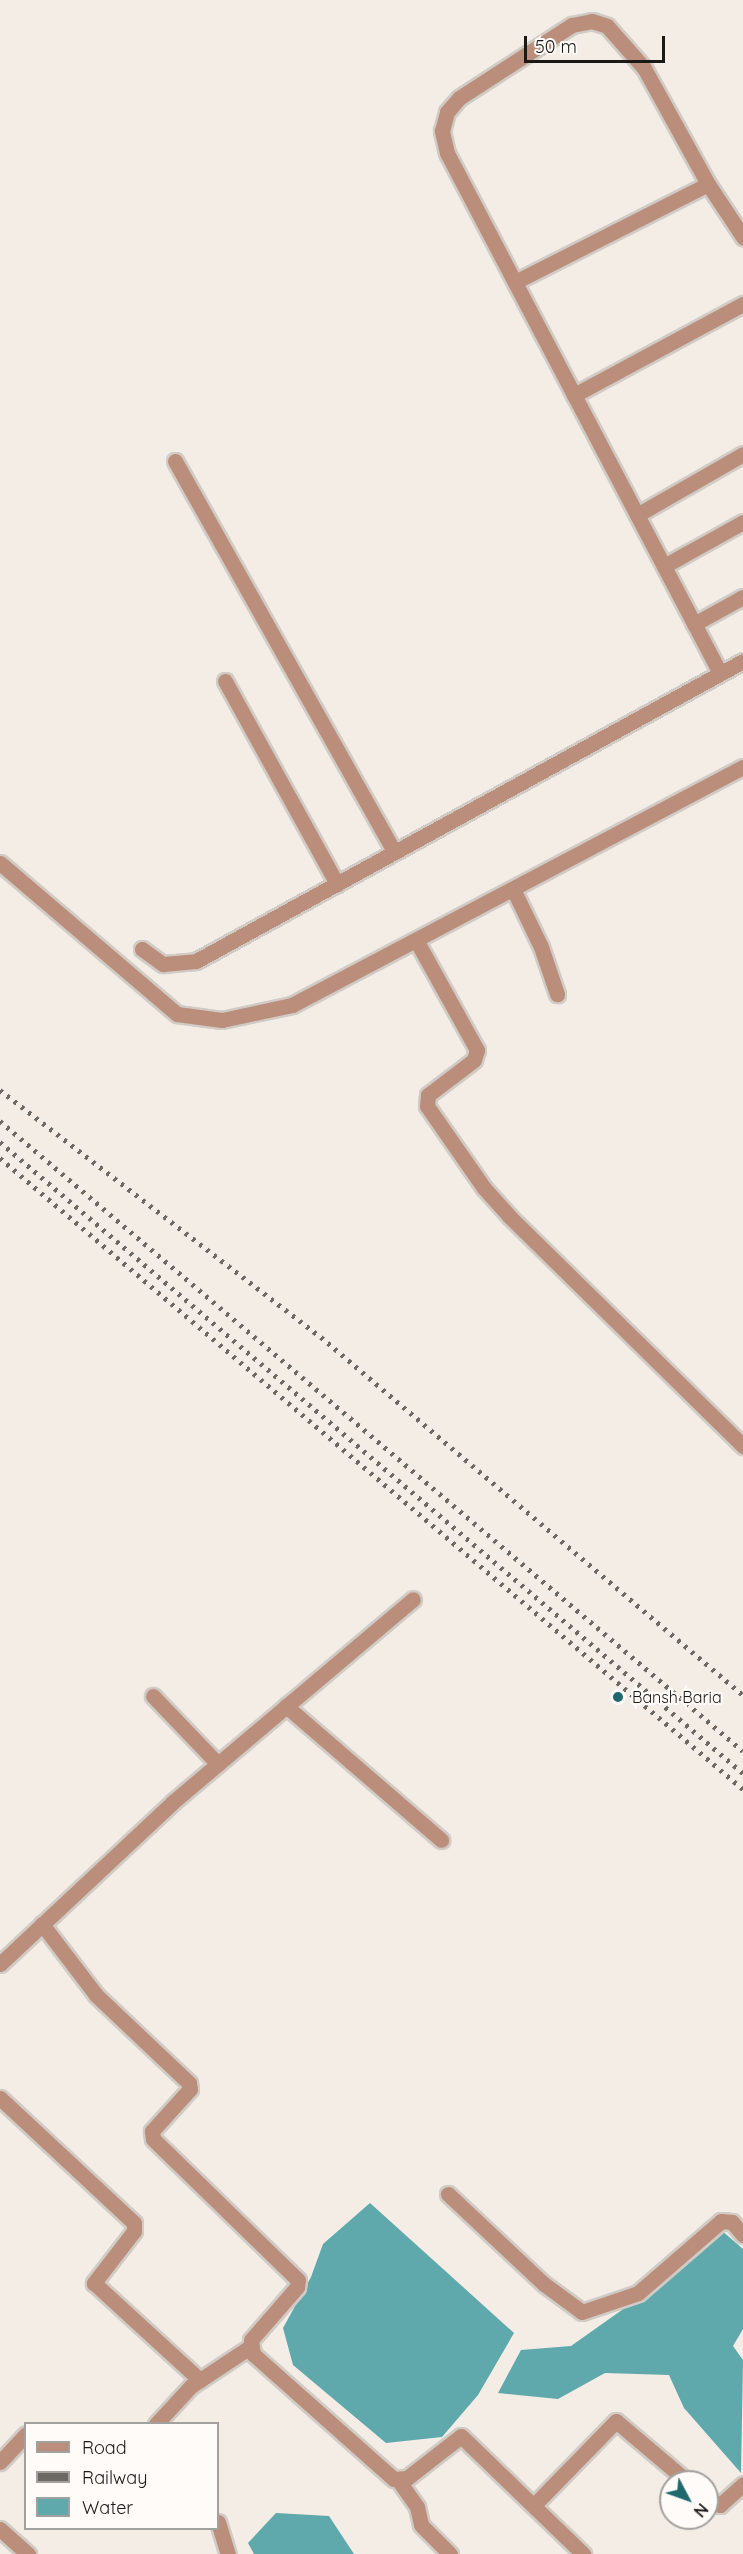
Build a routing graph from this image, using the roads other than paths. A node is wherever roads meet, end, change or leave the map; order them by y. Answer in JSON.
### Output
{"nodes":[{"id":1,"x":708,"y":184,"type":"junction"},
{"id":2,"x":743,"y":237,"type":"edge"},
{"id":3,"x":515,"y":282,"type":"junction"},
{"id":4,"x":743,"y":304,"type":"edge"},
{"id":5,"x":574,"y":395,"type":"junction"},
{"id":6,"x":743,"y":454,"type":"edge"},
{"id":7,"x":175,"y":461,"type":"dead end"},
{"id":8,"x":637,"y":515,"type":"junction"},
{"id":9,"x":743,"y":522,"type":"edge"},
{"id":10,"x":664,"y":566,"type":"junction"},
{"id":11,"x":743,"y":597,"type":"edge"},
{"id":12,"x":694,"y":624,"type":"junction"},
{"id":13,"x":743,"y":661,"type":"edge"},
{"id":14,"x":720,"y":673,"type":"junction"},
{"id":15,"x":225,"y":681,"type":"dead end"},
{"id":16,"x":743,"y":767,"type":"edge"},
{"id":17,"x":394,"y":852,"type":"junction"},
{"id":18,"x":0,"y":863,"type":"edge"},
{"id":19,"x":337,"y":884,"type":"junction"},
{"id":20,"x":513,"y":888,"type":"junction"},
{"id":21,"x":416,"y":940,"type":"junction"},
{"id":22,"x":142,"y":950,"type":"dead end"},
{"id":23,"x":557,"y":994,"type":"dead end"},
{"id":24,"x":743,"y":1446,"type":"edge"},
{"id":25,"x":413,"y":1599,"type":"dead end"},
{"id":26,"x":153,"y":1696,"type":"dead end"},
{"id":27,"x":286,"y":1706,"type":"junction"},
{"id":28,"x":218,"y":1764,"type":"junction"},
{"id":29,"x":441,"y":1840,"type":"dead end"},
{"id":30,"x":42,"y":1924,"type":"junction"},
{"id":31,"x":0,"y":1964,"type":"edge"},
{"id":32,"x":0,"y":2098,"type":"edge"},
{"id":33,"x":448,"y":2194,"type":"dead end"},
{"id":34,"x":743,"y":2235,"type":"edge"},
{"id":35,"x":250,"y":2347,"type":"junction"},
{"id":36,"x":200,"y":2380,"type":"junction"},
{"id":37,"x":158,"y":2422,"type":"edge"},
{"id":38,"x":24,"y":2436,"type":"edge"},
{"id":39,"x":0,"y":2462,"type":"edge"},
{"id":40,"x":674,"y":2470,"type":"edge"},
{"id":41,"x":399,"y":2481,"type":"junction"},
{"id":42,"x":743,"y":2484,"type":"edge"},
{"id":43,"x":719,"y":2504,"type":"edge"},
{"id":44,"x":534,"y":2505,"type":"junction"},
{"id":45,"x":219,"y":2525,"type":"edge"},
{"id":46,"x":0,"y":2529,"type":"edge"},
{"id":47,"x":28,"y":2554,"type":"edge"},
{"id":48,"x":228,"y":2554,"type":"edge"},
{"id":49,"x":450,"y":2554,"type":"edge"},
{"id":50,"x":583,"y":2554,"type":"edge"}],
"edges":[{"from":1,"to":2,"type":"street"},
{"from":1,"to":3,"type":"street"},
{"from":1,"to":3,"type":"street"},
{"from":3,"to":5,"type":"street"},
{"from":4,"to":5,"type":"street"},
{"from":5,"to":8,"type":"street"},
{"from":6,"to":8,"type":"street"},
{"from":7,"to":17,"type":"street"},
{"from":8,"to":10,"type":"street"},
{"from":9,"to":10,"type":"street"},
{"from":10,"to":12,"type":"street"},
{"from":11,"to":12,"type":"street"},
{"from":12,"to":14,"type":"street"},
{"from":13,"to":14,"type":"street"},
{"from":14,"to":17,"type":"street"},
{"from":15,"to":19,"type":"street"},
{"from":16,"to":20,"type":"street"},
{"from":17,"to":19,"type":"street"},
{"from":18,"to":21,"type":"street"},
{"from":19,"to":22,"type":"street"},
{"from":20,"to":21,"type":"street"},
{"from":20,"to":23,"type":"street"},
{"from":21,"to":24,"type":"street"},
{"from":25,"to":27,"type":"street"},
{"from":26,"to":28,"type":"street"},
{"from":27,"to":28,"type":"street"},
{"from":27,"to":29,"type":"street"},
{"from":28,"to":30,"type":"street"},
{"from":30,"to":31,"type":"street"},
{"from":30,"to":35,"type":"street"},
{"from":32,"to":36,"type":"street"},
{"from":33,"to":34,"type":"street"},
{"from":35,"to":36,"type":"street"},
{"from":35,"to":41,"type":"street"},
{"from":36,"to":37,"type":"street"},
{"from":38,"to":39,"type":"street"},
{"from":40,"to":44,"type":"street"},
{"from":41,"to":44,"type":"street"},
{"from":41,"to":49,"type":"street"},
{"from":42,"to":43,"type":"street"},
{"from":44,"to":50,"type":"street"},
{"from":45,"to":48,"type":"street"},
{"from":46,"to":47,"type":"street"}]}
